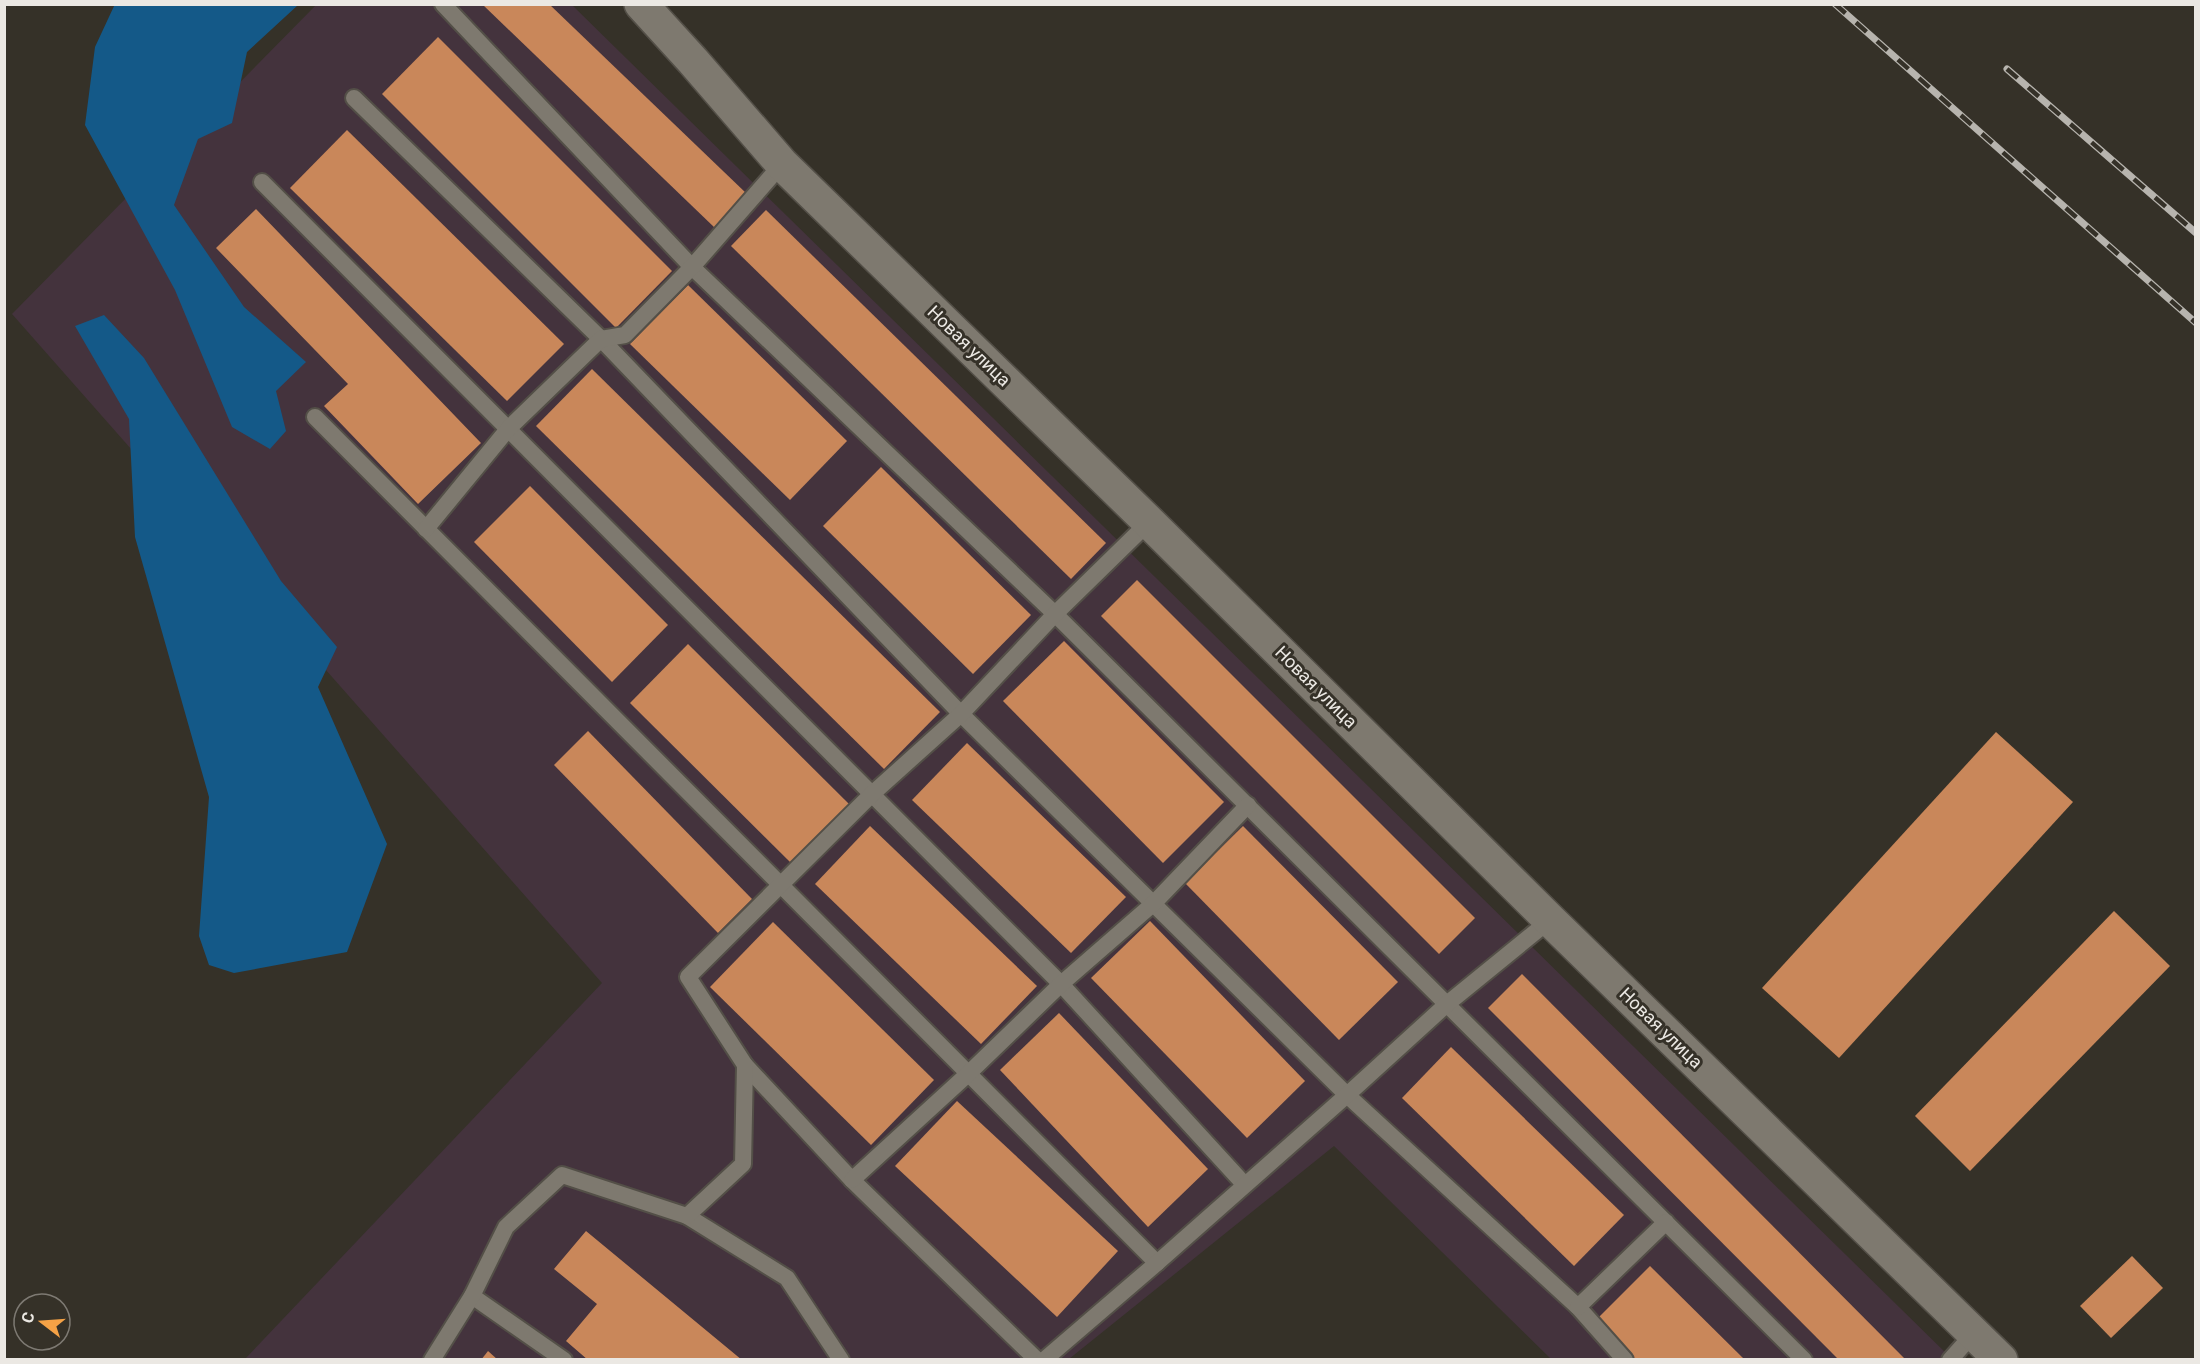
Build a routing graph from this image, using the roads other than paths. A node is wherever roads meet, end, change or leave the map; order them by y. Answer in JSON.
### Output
{"nodes":[{"id":1,"x":444,"y":4,"type":"edge"},
{"id":2,"x":641,"y":4,"type":"edge"},
{"id":3,"x":354,"y":98,"type":"dead end"},
{"id":4,"x":782,"y":164,"type":"junction"},
{"id":5,"x":262,"y":182,"type":"dead end"},
{"id":6,"x":692,"y":267,"type":"junction"},
{"id":7,"x":601,"y":339,"type":"junction"},
{"id":8,"x":315,"y":417,"type":"dead end"},
{"id":9,"x":508,"y":429,"type":"junction"},
{"id":10,"x":1149,"y":522,"type":"junction"},
{"id":11,"x":426,"y":529,"type":"junction"},
{"id":12,"x":1055,"y":614,"type":"junction"},
{"id":13,"x":961,"y":714,"type":"junction"},
{"id":14,"x":873,"y":794,"type":"junction"},
{"id":15,"x":1248,"y":805,"type":"junction"},
{"id":16,"x":781,"y":885,"type":"junction"},
{"id":17,"x":1154,"y":903,"type":"junction"},
{"id":18,"x":1550,"y":920,"type":"junction"},
{"id":19,"x":1061,"y":984,"type":"junction"},
{"id":20,"x":1447,"y":1004,"type":"junction"},
{"id":21,"x":745,"y":1065,"type":"junction"},
{"id":22,"x":969,"y":1073,"type":"junction"},
{"id":23,"x":1347,"y":1095,"type":"junction"},
{"id":24,"x":852,"y":1180,"type":"junction"},
{"id":25,"x":1244,"y":1184,"type":"junction"},
{"id":26,"x":687,"y":1216,"type":"junction"},
{"id":27,"x":1666,"y":1222,"type":"junction"},
{"id":28,"x":1157,"y":1263,"type":"junction"},
{"id":29,"x":472,"y":1296,"type":"junction"},
{"id":30,"x":1578,"y":1306,"type":"junction"},
{"id":31,"x":1974,"y":1333,"type":"junction"},
{"id":32,"x":432,"y":1359,"type":"edge"},
{"id":33,"x":564,"y":1359,"type":"edge"},
{"id":34,"x":841,"y":1359,"type":"edge"},
{"id":35,"x":1037,"y":1359,"type":"edge"},
{"id":36,"x":1044,"y":1359,"type":"edge"},
{"id":37,"x":1624,"y":1359,"type":"edge"},
{"id":38,"x":1804,"y":1359,"type":"edge"},
{"id":39,"x":1950,"y":1359,"type":"edge"},
{"id":40,"x":2001,"y":1359,"type":"edge"}],
"edges":[{"from":1,"to":6,"type":"lane"},
{"from":2,"to":4,"type":"street","name":"Новая улица"},
{"from":3,"to":7,"type":"lane"},
{"from":4,"to":6,"type":"lane"},
{"from":4,"to":10,"type":"street","name":"Новая улица"},
{"from":5,"to":9,"type":"lane"},
{"from":6,"to":7,"type":"lane"},
{"from":6,"to":12,"type":"lane"},
{"from":7,"to":9,"type":"lane"},
{"from":7,"to":13,"type":"lane"},
{"from":8,"to":11,"type":"lane"},
{"from":9,"to":11,"type":"lane"},
{"from":9,"to":14,"type":"lane"},
{"from":10,"to":12,"type":"lane"},
{"from":10,"to":18,"type":"street","name":"Новая улица"},
{"from":11,"to":16,"type":"lane"},
{"from":12,"to":13,"type":"lane"},
{"from":12,"to":15,"type":"lane"},
{"from":13,"to":14,"type":"lane"},
{"from":13,"to":17,"type":"lane"},
{"from":14,"to":16,"type":"lane"},
{"from":14,"to":19,"type":"lane"},
{"from":15,"to":17,"type":"lane"},
{"from":15,"to":20,"type":"lane"},
{"from":16,"to":21,"type":"lane"},
{"from":16,"to":22,"type":"lane"},
{"from":17,"to":19,"type":"lane"},
{"from":17,"to":23,"type":"lane"},
{"from":18,"to":20,"type":"lane"},
{"from":18,"to":31,"type":"street","name":"Новая улица"},
{"from":19,"to":22,"type":"lane"},
{"from":19,"to":25,"type":"lane"},
{"from":20,"to":23,"type":"lane"},
{"from":20,"to":27,"type":"lane"},
{"from":21,"to":24,"type":"lane"},
{"from":21,"to":26,"type":"lane"},
{"from":22,"to":24,"type":"lane"},
{"from":22,"to":28,"type":"lane"},
{"from":23,"to":25,"type":"lane"},
{"from":23,"to":30,"type":"lane"},
{"from":24,"to":35,"type":"lane"},
{"from":25,"to":28,"type":"lane"},
{"from":26,"to":29,"type":"lane"},
{"from":26,"to":34,"type":"lane"},
{"from":27,"to":30,"type":"lane"},
{"from":27,"to":38,"type":"lane"},
{"from":28,"to":36,"type":"lane"},
{"from":29,"to":32,"type":"lane"},
{"from":29,"to":33,"type":"lane"},
{"from":30,"to":37,"type":"lane"},
{"from":31,"to":39,"type":"lane"},
{"from":31,"to":40,"type":"street","name":"Новая улица"}]}
